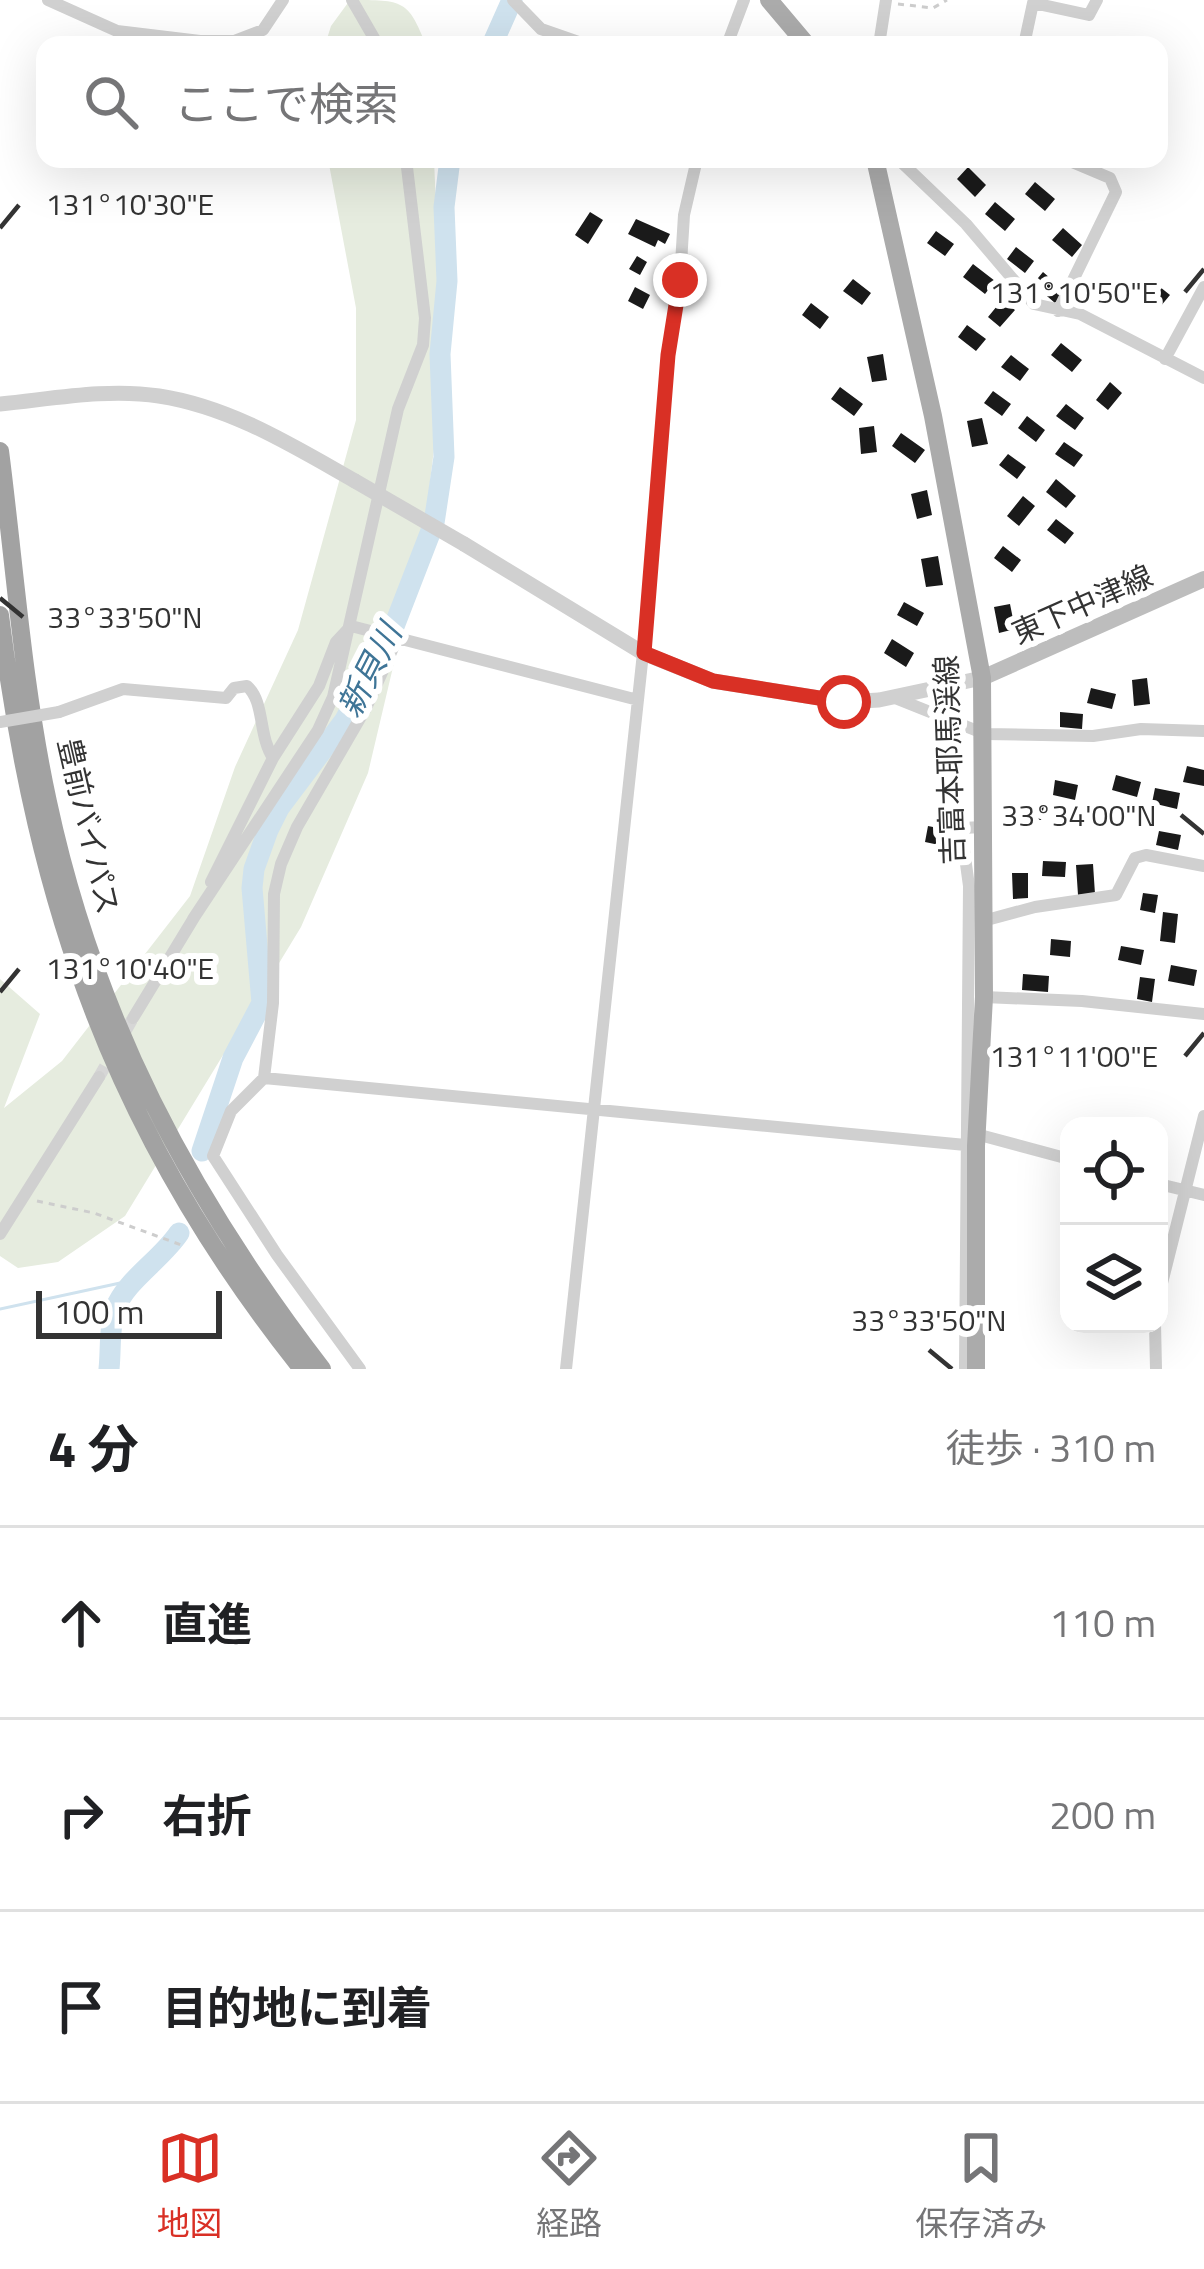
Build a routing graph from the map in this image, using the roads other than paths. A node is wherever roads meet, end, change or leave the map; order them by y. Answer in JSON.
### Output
{"nodes":[{"id":1,"x":48,"y":0,"type":"edge"},
{"id":2,"x":283,"y":0,"type":"edge"},
{"id":3,"x":352,"y":0,"type":"edge"},
{"id":4,"x":744,"y":0,"type":"edge"},
{"id":5,"x":770,"y":0,"type":"edge"},
{"id":6,"x":1097,"y":0,"type":"edge"},
{"id":7,"x":886,"y":1,"type":"edge"},
{"id":8,"x":518,"y":5,"type":"edge"},
{"id":9,"x":158,"y":36,"type":"edge"},
{"id":10,"x":245,"y":36,"type":"edge"},
{"id":11,"x":373,"y":36,"type":"edge"},
{"id":12,"x":561,"y":36,"type":"edge"},
{"id":13,"x":731,"y":36,"type":"edge"},
{"id":14,"x":800,"y":36,"type":"edge"},
{"id":15,"x":880,"y":36,"type":"edge"},
{"id":16,"x":1026,"y":36,"type":"edge"},
{"id":17,"x":407,"y":168,"type":"edge"},
{"id":18,"x":695,"y":168,"type":"edge"},
{"id":19,"x":877,"y":168,"type":"edge"},
{"id":20,"x":907,"y":168,"type":"edge"},
{"id":21,"x":1086,"y":168,"type":"edge"},
{"id":22,"x":1204,"y":287,"type":"edge"},
{"id":23,"x":1058,"y":311,"type":"junction"},
{"id":24,"x":1165,"y":359,"type":"junction"},
{"id":25,"x":1204,"y":378,"type":"edge"},
{"id":26,"x":0,"y":404,"type":"edge"},
{"id":27,"x":0,"y":451,"type":"edge"},
{"id":28,"x":1204,"y":579,"type":"edge"},
{"id":29,"x":0,"y":615,"type":"edge"},
{"id":30,"x":351,"y":626,"type":"junction"},
{"id":31,"x":397,"y":638,"type":"junction"},
{"id":32,"x":644,"y":653,"type":"junction"},
{"id":33,"x":982,"y":679,"type":"junction"},
{"id":34,"x":892,"y":697,"type":"junction"},
{"id":35,"x":638,"y":700,"type":"junction"},
{"id":36,"x":0,"y":722,"type":"edge"},
{"id":37,"x":1204,"y":731,"type":"edge"},
{"id":38,"x":985,"y":734,"type":"junction"},
{"id":39,"x":273,"y":758,"type":"junction"},
{"id":40,"x":1204,"y":866,"type":"edge"},
{"id":41,"x":976,"y":885,"type":"junction"},
{"id":42,"x":193,"y":919,"type":"junction"},
{"id":43,"x":983,"y":921,"type":"junction"},
{"id":44,"x":984,"y":997,"type":"junction"},
{"id":45,"x":1204,"y":1014,"type":"edge"},
{"id":46,"x":134,"y":1018,"type":"tunnel mouth"},
{"id":47,"x":99,"y":1076,"type":"tunnel mouth"},
{"id":48,"x":264,"y":1078,"type":"junction"},
{"id":49,"x":596,"y":1111,"type":"junction"},
{"id":50,"x":1204,"y":1116,"type":"edge"},
{"id":51,"x":973,"y":1142,"type":"junction"},
{"id":52,"x":1060,"y":1157,"type":"edge"},
{"id":53,"x":1168,"y":1186,"type":"edge"},
{"id":54,"x":1186,"y":1191,"type":"junction"},
{"id":55,"x":1204,"y":1195,"type":"edge"},
{"id":56,"x":0,"y":1234,"type":"edge"},
{"id":57,"x":1168,"y":1260,"type":"edge"},
{"id":58,"x":1155,"y":1333,"type":"edge"},
{"id":59,"x":302,"y":1369,"type":"edge"},
{"id":60,"x":322,"y":1369,"type":"edge"},
{"id":61,"x":361,"y":1369,"type":"edge"},
{"id":62,"x":566,"y":1369,"type":"edge"},
{"id":63,"x":965,"y":1369,"type":"edge"},
{"id":64,"x":976,"y":1369,"type":"edge"},
{"id":65,"x":1156,"y":1369,"type":"edge"}],
"edges":[{"from":1,"to":9,"type":"street"},
{"from":2,"to":10,"type":"street"},
{"from":3,"to":11,"type":"street"},
{"from":4,"to":13,"type":"street"},
{"from":5,"to":14,"type":"main road"},
{"from":6,"to":16,"type":"street"},
{"from":7,"to":15,"type":"street"},
{"from":8,"to":12,"type":"street"},
{"from":17,"to":30,"type":"street"},
{"from":18,"to":32,"type":"street"},
{"from":19,"to":33,"type":"main road","name":"吉富本耶馬渓線"},
{"from":20,"to":23,"type":"street"},
{"from":21,"to":23,"type":"street"},
{"from":22,"to":24,"type":"street"},
{"from":23,"to":24,"type":"street"},
{"from":24,"to":25,"type":"street"},
{"from":26,"to":32,"type":"street","bridge":true},
{"from":27,"to":60,"type":"highway","name":"豊前バイパス"},
{"from":28,"to":33,"type":"main road","name":"東下中津線"},
{"from":29,"to":59,"type":"highway","name":"豊前バイパス"},
{"from":30,"to":31,"type":"street"},
{"from":30,"to":39,"type":"street"},
{"from":30,"to":42,"type":"street"},
{"from":31,"to":35,"type":"street"},
{"from":31,"to":48,"type":"street"},
{"from":32,"to":34,"type":"street"},
{"from":32,"to":35,"type":"street"},
{"from":33,"to":34,"type":"street"},
{"from":33,"to":38,"type":"main road","name":"吉富本耶馬渓線"},
{"from":34,"to":38,"type":"street"},
{"from":35,"to":49,"type":"street"},
{"from":36,"to":39,"type":"street","bridge":true},
{"from":37,"to":38,"type":"street"},
{"from":38,"to":41,"type":"main road","name":"吉富本耶馬渓線"},
{"from":39,"to":42,"type":"street"},
{"from":40,"to":43,"type":"street"},
{"from":41,"to":43,"type":"main road","name":"吉富本耶馬渓線"},
{"from":41,"to":51,"type":"street"},
{"from":42,"to":46,"type":"street"},
{"from":43,"to":44,"type":"main road","name":"吉富本耶馬渓線"},
{"from":44,"to":45,"type":"street"},
{"from":44,"to":51,"type":"main road","name":"吉富本耶馬渓線"},
{"from":47,"to":56,"type":"street"},
{"from":48,"to":49,"type":"street"},
{"from":48,"to":61,"type":"street"},
{"from":49,"to":51,"type":"street"},
{"from":49,"to":62,"type":"street"},
{"from":50,"to":54,"type":"street"},
{"from":51,"to":52,"type":"street"},
{"from":51,"to":63,"type":"street"},
{"from":51,"to":64,"type":"main road","name":"吉富本耶馬渓線"},
{"from":53,"to":54,"type":"street"},
{"from":54,"to":55,"type":"street"},
{"from":54,"to":57,"type":"street"},
{"from":58,"to":65,"type":"street"}]}
